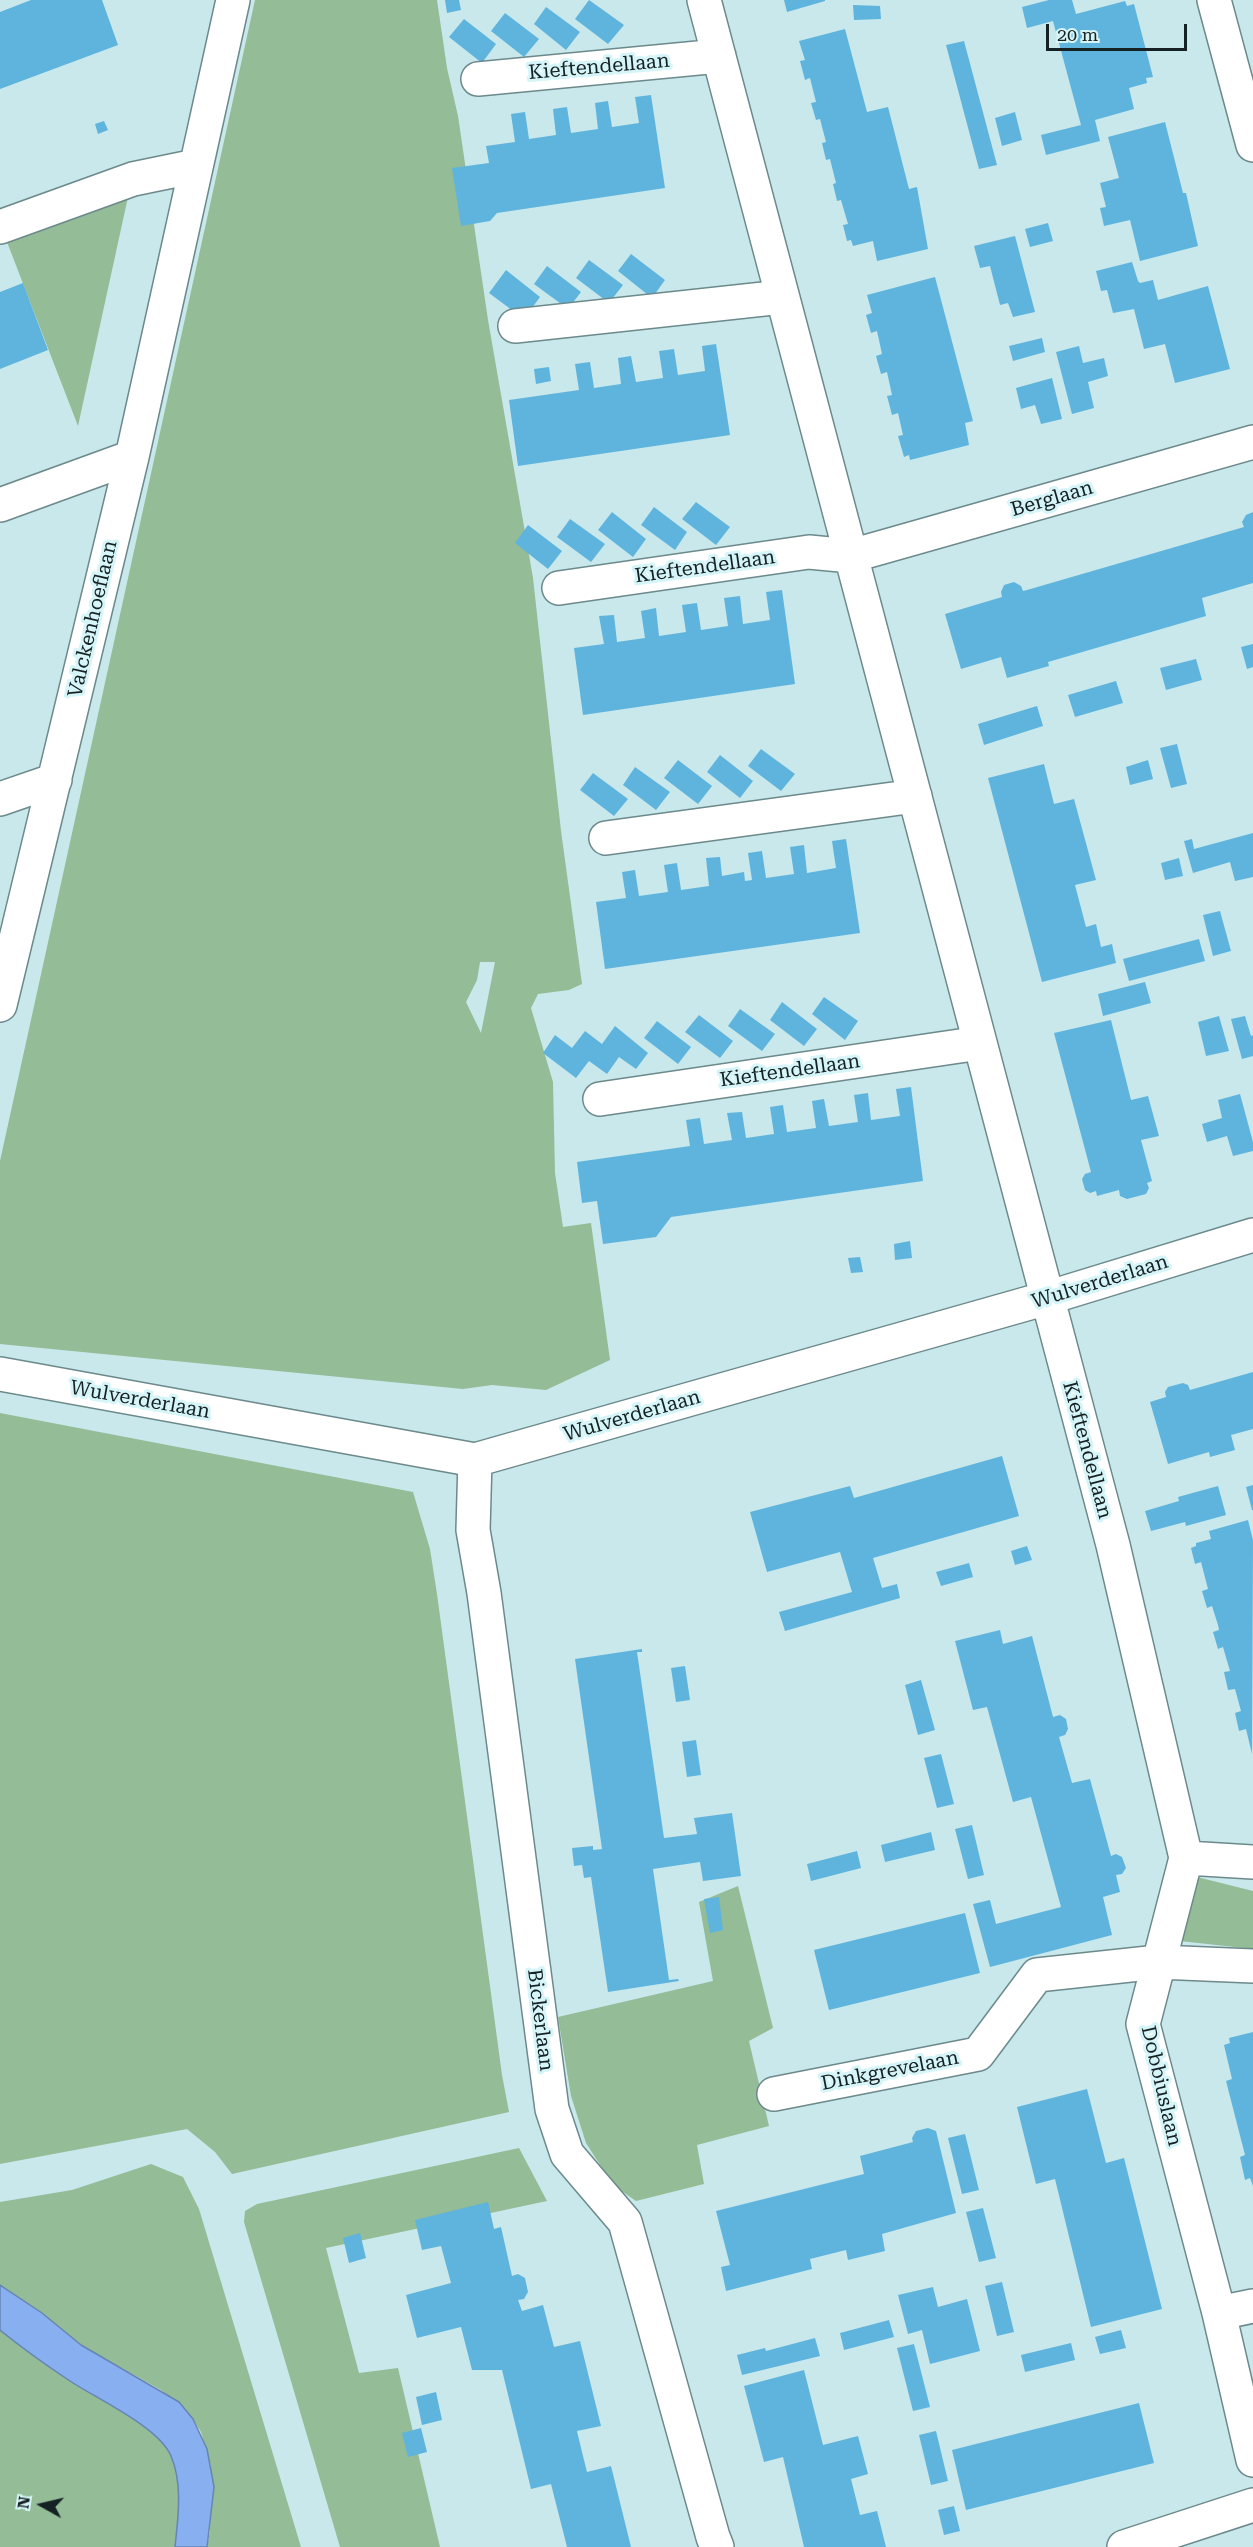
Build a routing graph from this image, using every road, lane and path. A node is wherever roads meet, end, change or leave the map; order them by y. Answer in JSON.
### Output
{"nodes":[{"id":1,"x":233,"y":0,"type":"edge"},
{"id":2,"x":704,"y":0,"type":"edge"},
{"id":3,"x":1214,"y":0,"type":"edge"},
{"id":4,"x":719,"y":56,"type":"junction"},
{"id":5,"x":478,"y":79,"type":"dead end"},
{"id":6,"x":1253,"y":145,"type":"edge"},
{"id":7,"x":196,"y":166,"type":"junction"},
{"id":8,"x":0,"y":227,"type":"edge"},
{"id":9,"x":782,"y":297,"type":"junction"},
{"id":10,"x":515,"y":326,"type":"dead end"},
{"id":11,"x":1253,"y":442,"type":"edge"},
{"id":12,"x":132,"y":457,"type":"junction"},
{"id":13,"x":0,"y":505,"type":"edge"},
{"id":14,"x":851,"y":556,"type":"junction"},
{"id":15,"x":559,"y":588,"type":"dead end"},
{"id":16,"x":54,"y":780,"type":"junction"},
{"id":17,"x":915,"y":796,"type":"junction"},
{"id":18,"x":0,"y":799,"type":"edge"},
{"id":19,"x":606,"y":838,"type":"dead end"},
{"id":20,"x":0,"y":1005,"type":"edge"},
{"id":21,"x":980,"y":1043,"type":"junction"},
{"id":22,"x":600,"y":1099,"type":"dead end"},
{"id":23,"x":1253,"y":1235,"type":"edge"},
{"id":24,"x":1047,"y":1298,"type":"junction"},
{"id":25,"x":0,"y":1374,"type":"edge"},
{"id":26,"x":475,"y":1460,"type":"junction"},
{"id":27,"x":1186,"y":1858,"type":"junction"},
{"id":28,"x":1253,"y":1862,"type":"edge"},
{"id":29,"x":1158,"y":1962,"type":"junction"},
{"id":30,"x":1253,"y":1966,"type":"edge"},
{"id":31,"x":774,"y":2094,"type":"dead end"},
{"id":32,"x":1253,"y":2306,"type":"edge"},
{"id":33,"x":1219,"y":2313,"type":"junction"},
{"id":34,"x":1253,"y":2460,"type":"edge"},
{"id":35,"x":1253,"y":2505,"type":"edge"},
{"id":36,"x":717,"y":2547,"type":"edge"},
{"id":37,"x":1124,"y":2547,"type":"edge"}],
"edges":[{"from":1,"to":7,"type":"street","name":"Valckenhoeflaan"},
{"from":2,"to":4,"type":"street","name":"Kieftendellaan"},
{"from":3,"to":6,"type":"street"},
{"from":4,"to":5,"type":"street","name":"Kieftendellaan"},
{"from":4,"to":9,"type":"street","name":"Kieftendellaan"},
{"from":7,"to":8,"type":"street"},
{"from":7,"to":12,"type":"street","name":"Valckenhoeflaan"},
{"from":9,"to":10,"type":"street"},
{"from":9,"to":14,"type":"street","name":"Kieftendellaan"},
{"from":11,"to":14,"type":"street","name":"Berglaan"},
{"from":12,"to":13,"type":"street"},
{"from":12,"to":16,"type":"street","name":"Valckenhoeflaan"},
{"from":14,"to":15,"type":"street","name":"Kieftendellaan"},
{"from":14,"to":17,"type":"street","name":"Kieftendellaan"},
{"from":16,"to":18,"type":"street"},
{"from":16,"to":20,"type":"street","name":"Valckenhoeflaan"},
{"from":17,"to":19,"type":"street"},
{"from":17,"to":21,"type":"street","name":"Kieftendellaan"},
{"from":21,"to":22,"type":"street","name":"Kieftendellaan"},
{"from":21,"to":24,"type":"street","name":"Kieftendellaan"},
{"from":23,"to":24,"type":"street","name":"Wulverderlaan"},
{"from":24,"to":26,"type":"street","name":"Wulverderlaan"},
{"from":24,"to":27,"type":"street","name":"Kieftendellaan"},
{"from":25,"to":26,"type":"street","name":"Wulverderlaan"},
{"from":26,"to":36,"type":"street","name":"Bickerlaan"},
{"from":27,"to":28,"type":"street"},
{"from":27,"to":29,"type":"street","name":"Dobbiuslaan"},
{"from":29,"to":30,"type":"street","name":"Dinkgrevelaan"},
{"from":29,"to":31,"type":"street","name":"Dinkgrevelaan"},
{"from":29,"to":33,"type":"street","name":"Dobbiuslaan"},
{"from":32,"to":33,"type":"street"},
{"from":33,"to":34,"type":"street","name":"Dobbiuslaan"},
{"from":35,"to":37,"type":"street"}]}
